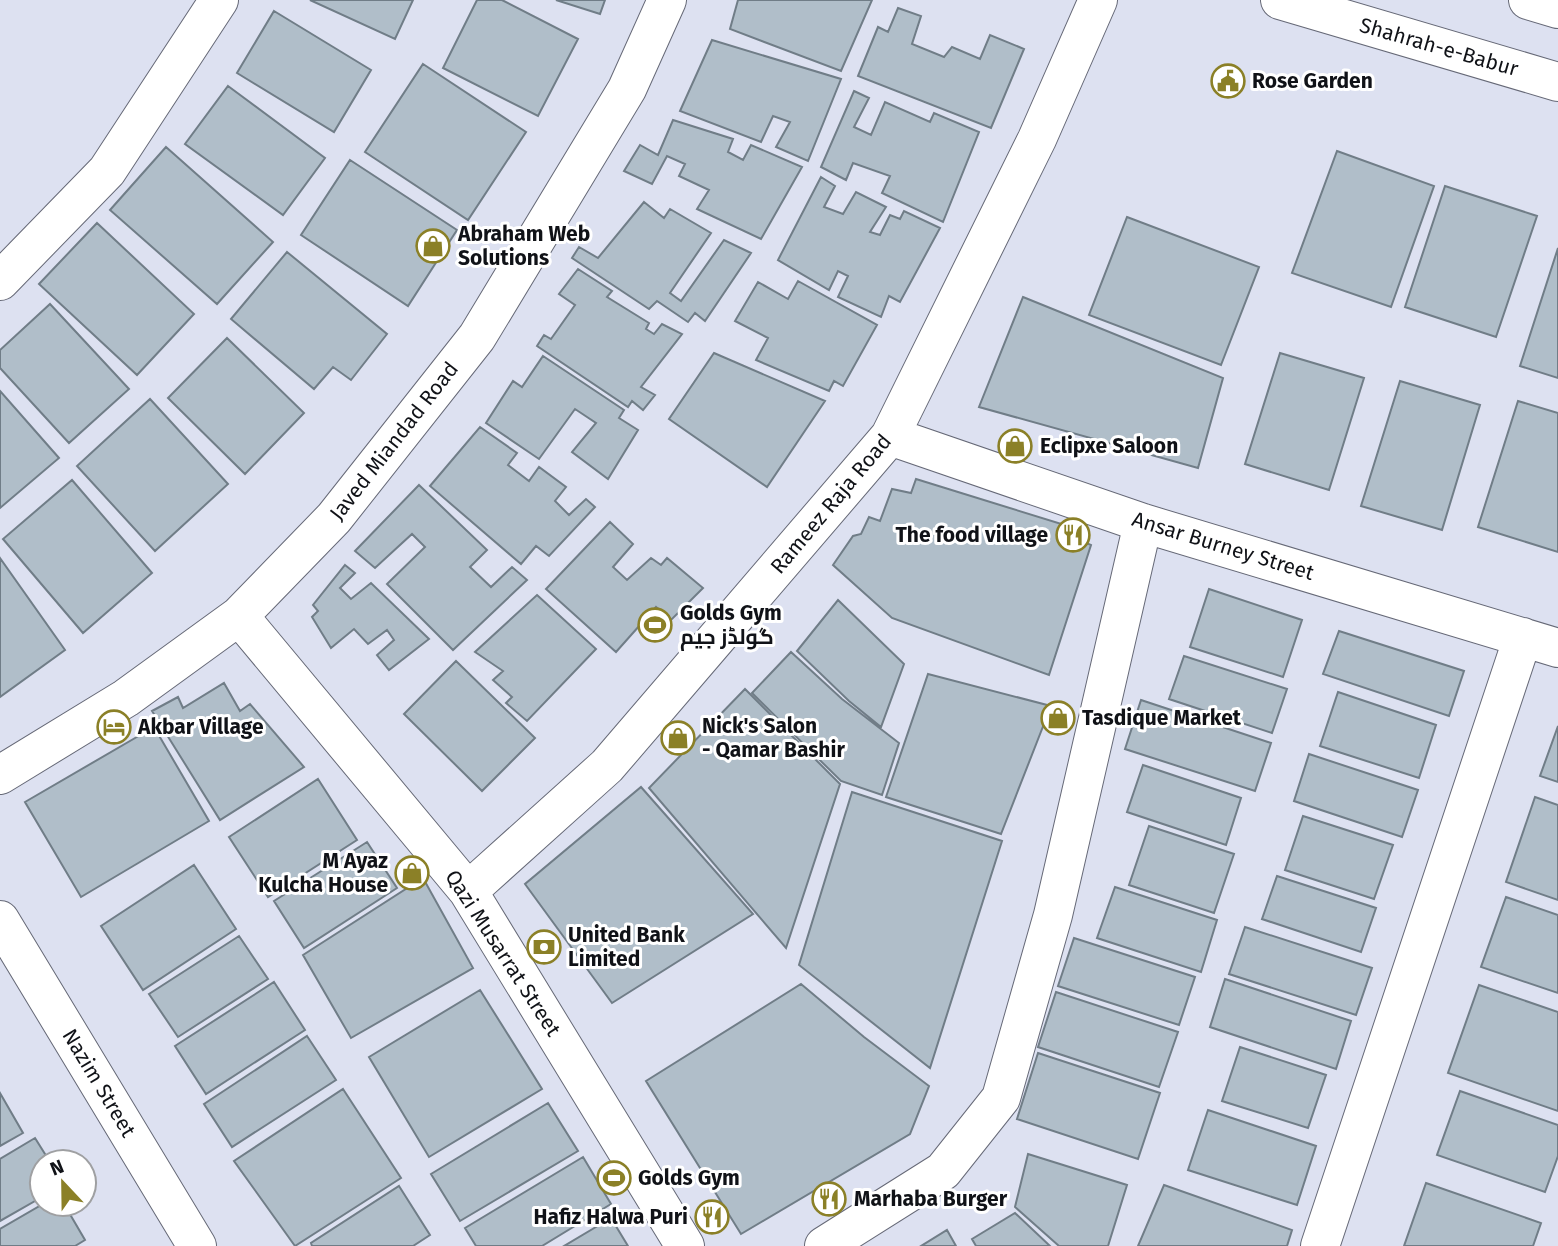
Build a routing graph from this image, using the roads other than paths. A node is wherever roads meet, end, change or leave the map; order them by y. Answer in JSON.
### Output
{"nodes":[{"id":1,"x":219,"y":0,"type":"edge"},
{"id":2,"x":667,"y":0,"type":"edge"},
{"id":3,"x":1098,"y":0,"type":"edge"},
{"id":4,"x":1279,"y":0,"type":"edge"},
{"id":5,"x":1528,"y":0,"type":"edge"},
{"id":6,"x":1558,"y":9,"type":"edge"},
{"id":7,"x":1558,"y":82,"type":"edge"},
{"id":8,"x":0,"y":281,"type":"edge"},
{"id":9,"x":890,"y":436,"type":"junction"},
{"id":10,"x":1143,"y":523,"type":"junction"},
{"id":11,"x":239,"y":616,"type":"junction"},
{"id":12,"x":1541,"y":642,"type":"edge"},
{"id":13,"x":0,"y":775,"type":"edge"},
{"id":14,"x":468,"y":891,"type":"junction"},
{"id":15,"x":0,"y":920,"type":"edge"},
{"id":16,"x":197,"y":1246,"type":"edge"},
{"id":17,"x":685,"y":1246,"type":"edge"},
{"id":18,"x":824,"y":1246,"type":"edge"},
{"id":19,"x":1320,"y":1246,"type":"edge"}],
"edges":[{"from":1,"to":8,"type":"street"},
{"from":2,"to":11,"type":"street","name":"Javed Miandad Road"},
{"from":3,"to":9,"type":"street","name":"Rameez Raja Road"},
{"from":4,"to":7,"type":"street","name":"Shahrah-e-Babur"},
{"from":5,"to":6,"type":"street"},
{"from":9,"to":10,"type":"street","name":"Ansar Burney Street"},
{"from":9,"to":14,"type":"street","name":"Rameez Raja Road"},
{"from":10,"to":12,"type":"street","name":"Ansar Burney Street"},
{"from":10,"to":18,"type":"street"},
{"from":11,"to":13,"type":"street","name":"Javed Miandad Road"},
{"from":11,"to":14,"type":"street","name":"Qazi Musarrat Street"},
{"from":12,"to":19,"type":"street"},
{"from":14,"to":17,"type":"street","name":"Qazi Musarrat Street"},
{"from":15,"to":16,"type":"street","name":"Nazim Street"}]}
